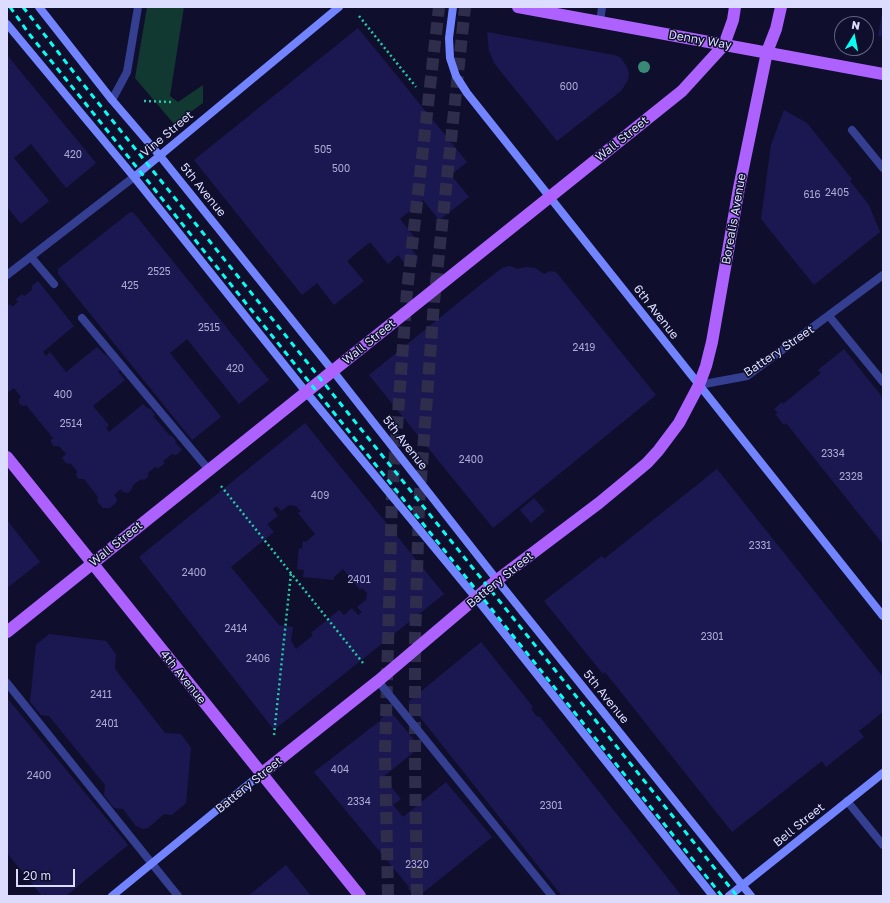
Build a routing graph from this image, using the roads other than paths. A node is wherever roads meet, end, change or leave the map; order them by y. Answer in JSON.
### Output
{"nodes":[{"id":1,"x":38,"y":7,"type":"edge"},
{"id":2,"x":138,"y":7,"type":"edge"},
{"id":3,"x":339,"y":7,"type":"edge"},
{"id":4,"x":453,"y":7,"type":"edge"},
{"id":5,"x":518,"y":7,"type":"edge"},
{"id":6,"x":602,"y":7,"type":"edge"},
{"id":7,"x":735,"y":7,"type":"edge"},
{"id":8,"x":780,"y":7,"type":"edge"},
{"id":9,"x":600,"y":22,"type":"junction"},
{"id":10,"x":7,"y":24,"type":"edge"},
{"id":11,"x":724,"y":45,"type":"junction"},
{"id":12,"x":767,"y":52,"type":"junction"},
{"id":13,"x":883,"y":74,"type":"edge"},
{"id":14,"x":112,"y":100,"type":"junction"},
{"id":15,"x":852,"y":130,"type":"dead end"},
{"id":16,"x":160,"y":156,"type":"junction"},
{"id":17,"x":883,"y":168,"type":"edge"},
{"id":18,"x":134,"y":177,"type":"junction"},
{"id":19,"x":549,"y":197,"type":"junction"},
{"id":20,"x":31,"y":257,"type":"junction"},
{"id":21,"x":883,"y":275,"type":"edge"},
{"id":22,"x":7,"y":276,"type":"edge"},
{"id":23,"x":54,"y":284,"type":"dead end"},
{"id":24,"x":829,"y":316,"type":"junction"},
{"id":25,"x":82,"y":318,"type":"dead end"},
{"id":26,"x":333,"y":371,"type":"junction"},
{"id":27,"x":883,"y":382,"type":"edge"},
{"id":28,"x":699,"y":385,"type":"junction"},
{"id":29,"x":306,"y":392,"type":"junction"},
{"id":30,"x":7,"y":457,"type":"edge"},
{"id":31,"x":209,"y":470,"type":"junction"},
{"id":32,"x":92,"y":563,"type":"junction"},
{"id":33,"x":497,"y":580,"type":"junction"},
{"id":34,"x":476,"y":598,"type":"junction"},
{"id":35,"x":883,"y":616,"type":"edge"},
{"id":36,"x":7,"y":632,"type":"edge"},
{"id":37,"x":378,"y":681,"type":"junction"},
{"id":38,"x":7,"y":683,"type":"edge"},
{"id":39,"x":883,"y":773,"type":"edge"},
{"id":40,"x":261,"y":774,"type":"junction"},
{"id":41,"x":848,"y":801,"type":"junction"},
{"id":42,"x":883,"y":845,"type":"edge"},
{"id":43,"x":152,"y":864,"type":"junction"},
{"id":44,"x":742,"y":886,"type":"junction"},
{"id":45,"x":112,"y":896,"type":"edge"},
{"id":46,"x":178,"y":896,"type":"edge"},
{"id":47,"x":360,"y":896,"type":"edge"},
{"id":48,"x":552,"y":896,"type":"edge"},
{"id":49,"x":713,"y":896,"type":"edge"},
{"id":50,"x":729,"y":896,"type":"edge"},
{"id":51,"x":751,"y":896,"type":"edge"}],
"edges":[{"from":1,"to":14,"type":"main road","name":"5th Avenue"},
{"from":2,"to":14,"type":"street"},
{"from":3,"to":16,"type":"main road","name":"Vine Street"},
{"from":4,"to":19,"type":"main road","name":"6th Avenue"},
{"from":5,"to":9,"type":"main road","name":"Denny Way"},
{"from":6,"to":9,"type":"street"},
{"from":7,"to":11,"type":"main road"},
{"from":8,"to":12,"type":"main road","name":"Borealis Avenue"},
{"from":9,"to":11,"type":"main road","name":"Denny Way"},
{"from":10,"to":18,"type":"main road"},
{"from":11,"to":12,"type":"main road","name":"Denny Way"},
{"from":11,"to":19,"type":"main road","name":"Wall Street"},
{"from":12,"to":13,"type":"main road","name":"Denny Way"},
{"from":12,"to":28,"type":"main road","name":"Borealis Avenue"},
{"from":14,"to":16,"type":"main road","name":"5th Avenue"},
{"from":15,"to":17,"type":"street"},
{"from":16,"to":18,"type":"main road","name":"Vine Street"},
{"from":16,"to":26,"type":"main road","name":"5th Avenue"},
{"from":18,"to":20,"type":"street","name":"Vine Street"},
{"from":18,"to":29,"type":"main road"},
{"from":19,"to":26,"type":"main road","name":"Wall Street"},
{"from":19,"to":28,"type":"main road","name":"6th Avenue"},
{"from":20,"to":22,"type":"street","name":"Vine Street"},
{"from":20,"to":23,"type":"street"},
{"from":21,"to":24,"type":"street","name":"Battery Street"},
{"from":24,"to":27,"type":"street"},
{"from":24,"to":28,"type":"street","name":"Battery Street"},
{"from":25,"to":31,"type":"street"},
{"from":26,"to":29,"type":"main road","name":"Wall Street"},
{"from":26,"to":33,"type":"main road","name":"5th Avenue"},
{"from":28,"to":33,"type":"main road","name":"Battery Street"},
{"from":28,"to":35,"type":"main road","name":"6th Avenue"},
{"from":29,"to":31,"type":"main road","name":"Wall Street"},
{"from":29,"to":34,"type":"main road"},
{"from":30,"to":32,"type":"main road","name":"4th Avenue"},
{"from":31,"to":32,"type":"main road","name":"Wall Street"},
{"from":32,"to":36,"type":"main road","name":"Wall Street"},
{"from":32,"to":40,"type":"main road","name":"4th Avenue"},
{"from":33,"to":34,"type":"main road","name":"Battery Street"},
{"from":33,"to":44,"type":"main road","name":"5th Avenue"},
{"from":34,"to":37,"type":"main road","name":"Battery Street"},
{"from":34,"to":49,"type":"main road"},
{"from":37,"to":40,"type":"main road","name":"Battery Street"},
{"from":37,"to":48,"type":"street"},
{"from":38,"to":43,"type":"street"},
{"from":39,"to":41,"type":"main road","name":"Bell Street"},
{"from":40,"to":43,"type":"main road","name":"Battery Street"},
{"from":40,"to":47,"type":"main road","name":"4th Avenue"},
{"from":41,"to":42,"type":"street"},
{"from":41,"to":44,"type":"main road","name":"Bell Street"},
{"from":43,"to":45,"type":"main road","name":"Battery Street"},
{"from":43,"to":46,"type":"street"},
{"from":44,"to":50,"type":"main road","name":"Bell Street"},
{"from":44,"to":51,"type":"main road","name":"5th Avenue"}]}
